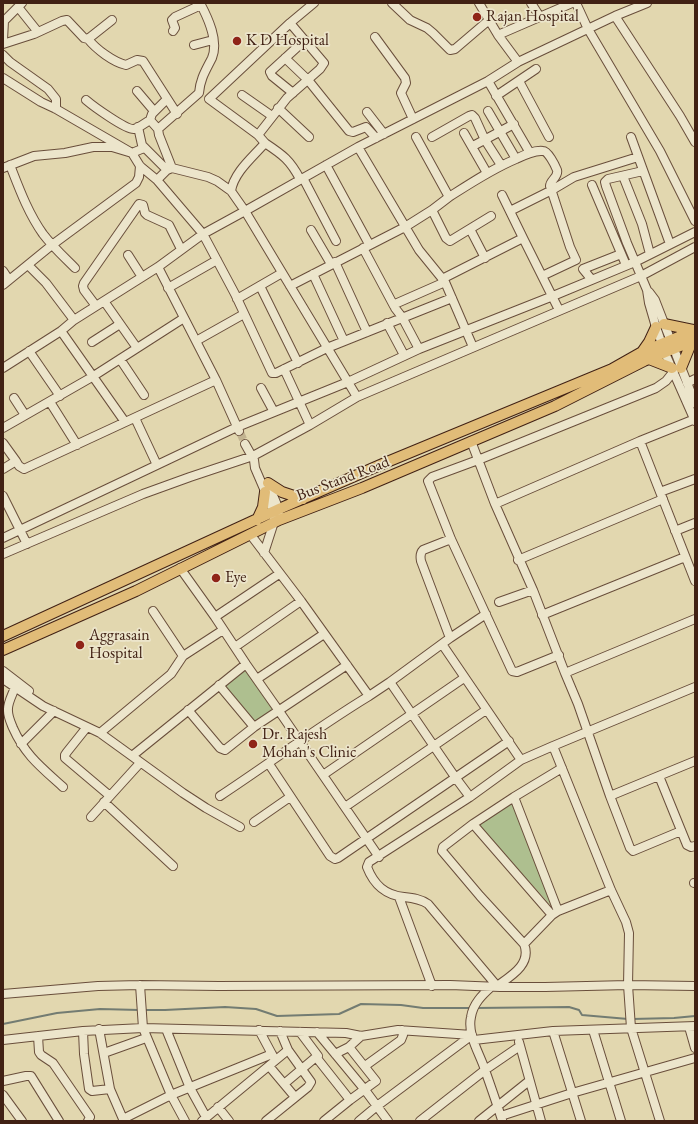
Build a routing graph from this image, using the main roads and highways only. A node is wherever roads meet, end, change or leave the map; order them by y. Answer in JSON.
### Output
{"nodes":[{"id":1,"x":694,"y":335,"type":"edge"},
{"id":2,"x":646,"y":356,"type":"junction"},
{"id":3,"x":303,"y":498,"type":"junction"},
{"id":4,"x":276,"y":516,"type":"junction"},
{"id":5,"x":257,"y":520,"type":"junction"},
{"id":6,"x":3,"y":636,"type":"edge"},
{"id":7,"x":3,"y":650,"type":"edge"}],
"edges":[{"from":1,"to":2,"type":"main road","name":"Bus Stand Road"},
{"from":1,"to":2,"type":"main road"},
{"from":1,"to":2,"type":"main road"},
{"from":2,"to":3,"type":"main road","name":"Bus Stand Road"},
{"from":2,"to":4,"type":"main road","name":"Bus Stand Road"},
{"from":3,"to":4,"type":"main road","name":"Bus Stand Road"},
{"from":3,"to":5,"type":"main road"},
{"from":4,"to":5,"type":"main road","name":"Bus Stand Road"},
{"from":4,"to":7,"type":"main road","name":"Bus Stand Road"},
{"from":5,"to":6,"type":"main road","name":"Bus Stand Road"}]}
